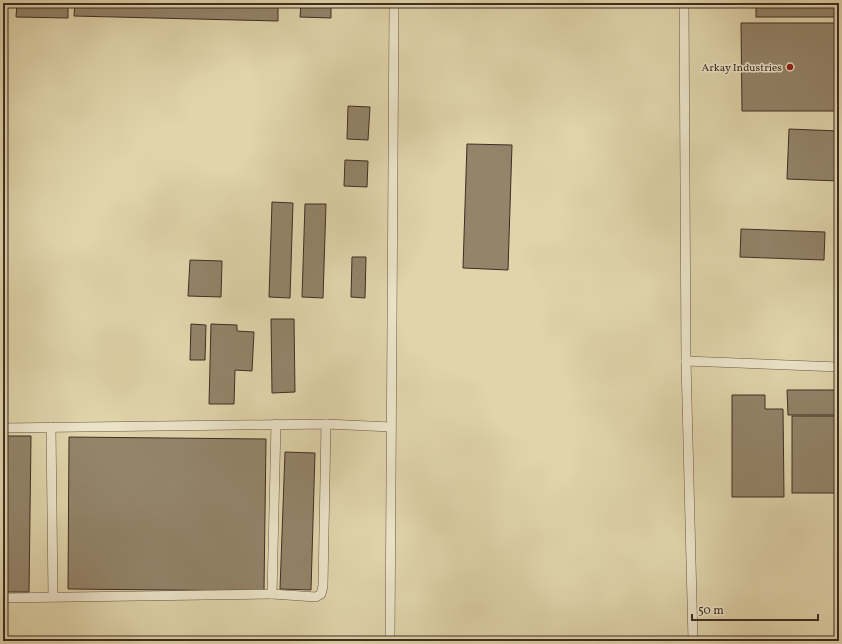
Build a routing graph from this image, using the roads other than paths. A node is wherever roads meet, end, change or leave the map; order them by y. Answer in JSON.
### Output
{"nodes":[{"id":1,"x":394,"y":3,"type":"edge"},
{"id":2,"x":684,"y":3,"type":"edge"},
{"id":3,"x":686,"y":361,"type":"junction"},
{"id":4,"x":839,"y":367,"type":"edge"},
{"id":5,"x":276,"y":424,"type":"junction"},
{"id":6,"x":326,"y":424,"type":"junction"},
{"id":7,"x":51,"y":427,"type":"junction"},
{"id":8,"x":391,"y":427,"type":"junction"},
{"id":9,"x":3,"y":428,"type":"edge"},
{"id":10,"x":272,"y":594,"type":"junction"},
{"id":11,"x":53,"y":597,"type":"junction"},
{"id":12,"x":3,"y":598,"type":"edge"},
{"id":13,"x":390,"y":641,"type":"edge"},
{"id":14,"x":694,"y":641,"type":"edge"}],
"edges":[{"from":1,"to":8,"type":"lane"},
{"from":2,"to":3,"type":"lane"},
{"from":3,"to":4,"type":"lane"},
{"from":3,"to":14,"type":"lane"},
{"from":5,"to":6,"type":"lane"},
{"from":5,"to":7,"type":"lane"},
{"from":5,"to":10,"type":"lane"},
{"from":6,"to":8,"type":"lane"},
{"from":6,"to":10,"type":"lane"},
{"from":7,"to":9,"type":"lane"},
{"from":7,"to":11,"type":"lane"},
{"from":8,"to":13,"type":"lane"},
{"from":10,"to":11,"type":"lane"},
{"from":11,"to":12,"type":"lane"}]}
